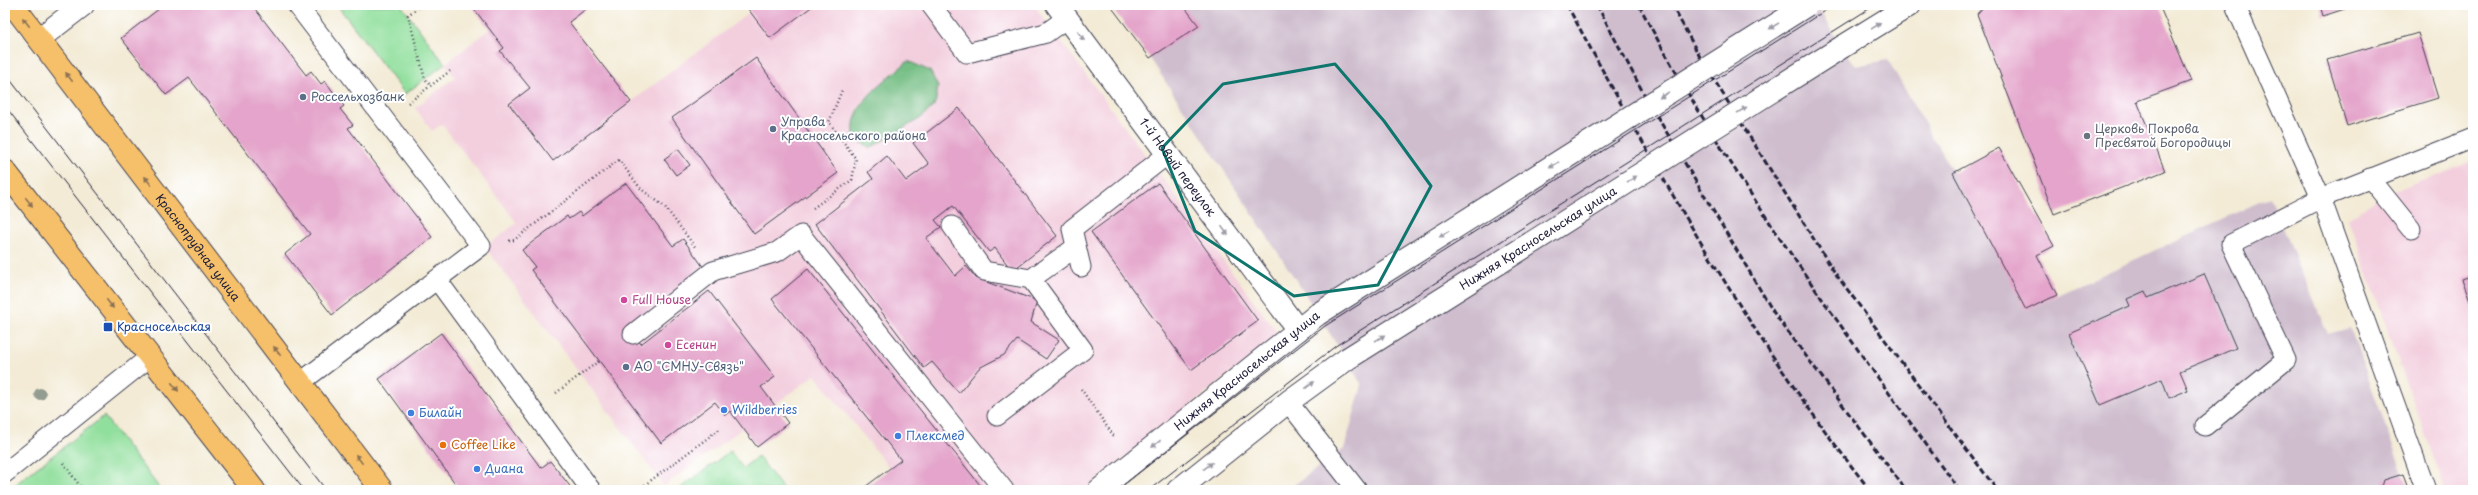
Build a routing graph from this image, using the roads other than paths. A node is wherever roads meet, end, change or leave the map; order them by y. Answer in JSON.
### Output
{"nodes":[{"id":1,"x":13,"y":5,"type":"edge"},
{"id":2,"x":83,"y":5,"type":"edge"},
{"id":3,"x":297,"y":5,"type":"edge"},
{"id":4,"x":931,"y":5,"type":"edge"},
{"id":5,"x":1807,"y":5,"type":"edge"},
{"id":6,"x":1910,"y":5,"type":"edge"},
{"id":7,"x":2235,"y":5,"type":"edge"},
{"id":8,"x":1062,"y":11,"type":"edge"},
{"id":9,"x":40,"y":38,"type":"junction"},
{"id":10,"x":2473,"y":138,"type":"edge"},
{"id":11,"x":1168,"y":154,"type":"junction"},
{"id":12,"x":5,"y":171,"type":"edge"},
{"id":13,"x":2370,"y":178,"type":"junction"},
{"id":14,"x":2321,"y":198,"type":"junction"},
{"id":15,"x":952,"y":226,"type":"dead end"},
{"id":16,"x":2411,"y":230,"type":"dead end"},
{"id":17,"x":1076,"y":247,"type":"junction"},
{"id":18,"x":1081,"y":267,"type":"dead end"},
{"id":19,"x":1031,"y":279,"type":"junction"},
{"id":20,"x":438,"y":281,"type":"junction"},
{"id":21,"x":1298,"y":330,"type":"junction"},
{"id":22,"x":633,"y":334,"type":"dead end"},
{"id":23,"x":151,"y":356,"type":"junction"},
{"id":24,"x":301,"y":382,"type":"junction"},
{"id":25,"x":1288,"y":402,"type":"junction"},
{"id":26,"x":997,"y":416,"type":"dead end"},
{"id":27,"x":2205,"y":426,"type":"dead end"},
{"id":28,"x":5,"y":473,"type":"edge"},
{"id":29,"x":254,"y":490,"type":"edge"},
{"id":30,"x":382,"y":490,"type":"edge"},
{"id":31,"x":591,"y":490,"type":"edge"},
{"id":32,"x":1004,"y":490,"type":"edge"},
{"id":33,"x":1099,"y":490,"type":"edge"},
{"id":34,"x":1178,"y":490,"type":"edge"},
{"id":35,"x":1357,"y":490,"type":"edge"},
{"id":36,"x":2426,"y":490,"type":"edge"}],
"edges":[{"from":9,"to":1,"type":"main road","name":"Краснопрудная улица","one_way":true},
{"from":2,"to":9,"type":"street"},
{"from":3,"to":20,"type":"lane"},
{"from":4,"to":8,"type":"lane"},
{"from":5,"to":21,"type":"street","name":"Нижняя Красносельская улица","one_way":true,"bridge":true},
{"from":25,"to":6,"type":"street","name":"Нижняя Красносельская улица","one_way":true,"bridge":true},
{"from":7,"to":14,"type":"lane"},
{"from":8,"to":11,"type":"street","name":"1-й Новый переулок","one_way":true},
{"from":24,"to":9,"type":"main road","name":"Краснопрудная улица","one_way":true},
{"from":10,"to":13,"type":"lane"},
{"from":11,"to":17,"type":"lane"},
{"from":11,"to":21,"type":"street","name":"1-й Новый переулок","one_way":true},
{"from":12,"to":23,"type":"main road","one_way":true},
{"from":13,"to":14,"type":"lane"},
{"from":13,"to":16,"type":"lane"},
{"from":14,"to":27,"type":"lane"},
{"from":14,"to":36,"type":"lane"},
{"from":15,"to":19,"type":"lane"},
{"from":17,"to":18,"type":"lane"},
{"from":17,"to":19,"type":"lane"},
{"from":19,"to":26,"type":"lane"},
{"from":20,"to":24,"type":"lane"},
{"from":20,"to":31,"type":"lane"},
{"from":21,"to":33,"type":"street","name":"Нижняя Красносельская улица","one_way":true},
{"from":22,"to":32,"type":"lane"},
{"from":23,"to":28,"type":"lane"},
{"from":23,"to":29,"type":"main road","one_way":true},
{"from":30,"to":24,"type":"main road","name":"Краснопрудная улица","one_way":true},
{"from":34,"to":25,"type":"street","name":"Нижняя Красносельская улица","one_way":true},
{"from":25,"to":35,"type":"lane"}]}
